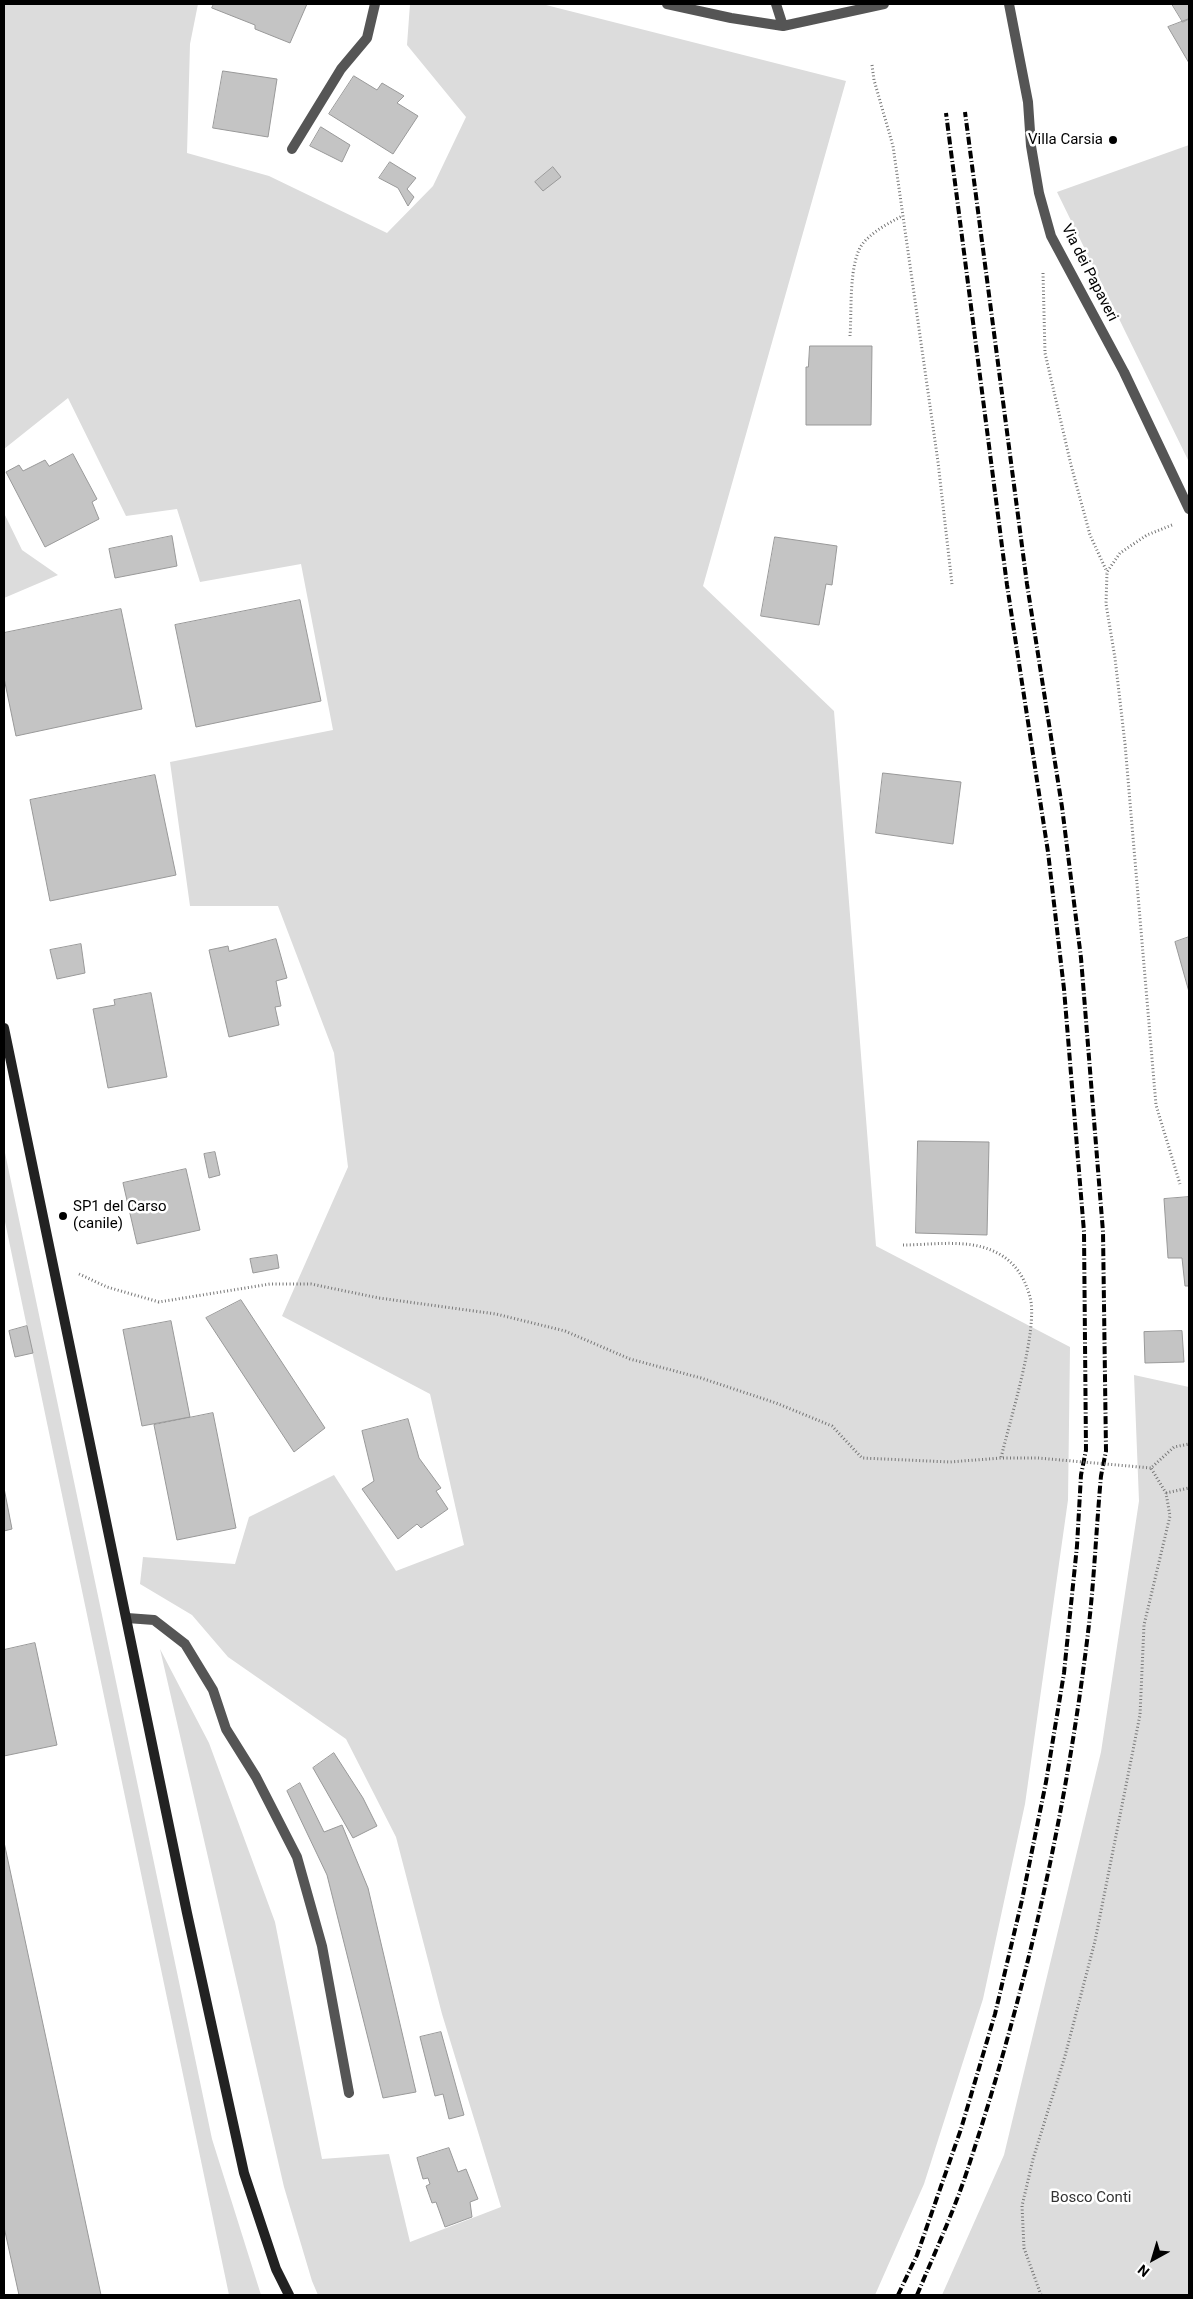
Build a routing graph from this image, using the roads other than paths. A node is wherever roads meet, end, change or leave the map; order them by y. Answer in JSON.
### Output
{"nodes":[{"id":1,"x":375,"y":4,"type":"edge"},
{"id":2,"x":667,"y":4,"type":"edge"},
{"id":3,"x":776,"y":4,"type":"edge"},
{"id":4,"x":884,"y":4,"type":"edge"},
{"id":5,"x":1010,"y":4,"type":"edge"},
{"id":6,"x":784,"y":26,"type":"junction"},
{"id":7,"x":292,"y":149,"type":"dead end"},
{"id":8,"x":1189,"y":509,"type":"edge"},
{"id":9,"x":4,"y":1028,"type":"edge"},
{"id":10,"x":127,"y":1618,"type":"junction"},
{"id":11,"x":349,"y":2093,"type":"dead end"},
{"id":12,"x":289,"y":2295,"type":"edge"}],
"edges":[{"from":1,"to":7,"type":"street"},
{"from":2,"to":6,"type":"street"},
{"from":3,"to":6,"type":"street"},
{"from":4,"to":6,"type":"street"},
{"from":5,"to":8,"type":"street","name":"Via dei Papaveri"},
{"from":9,"to":10,"type":"main road"},
{"from":10,"to":11,"type":"street"},
{"from":10,"to":12,"type":"main road"}]}
